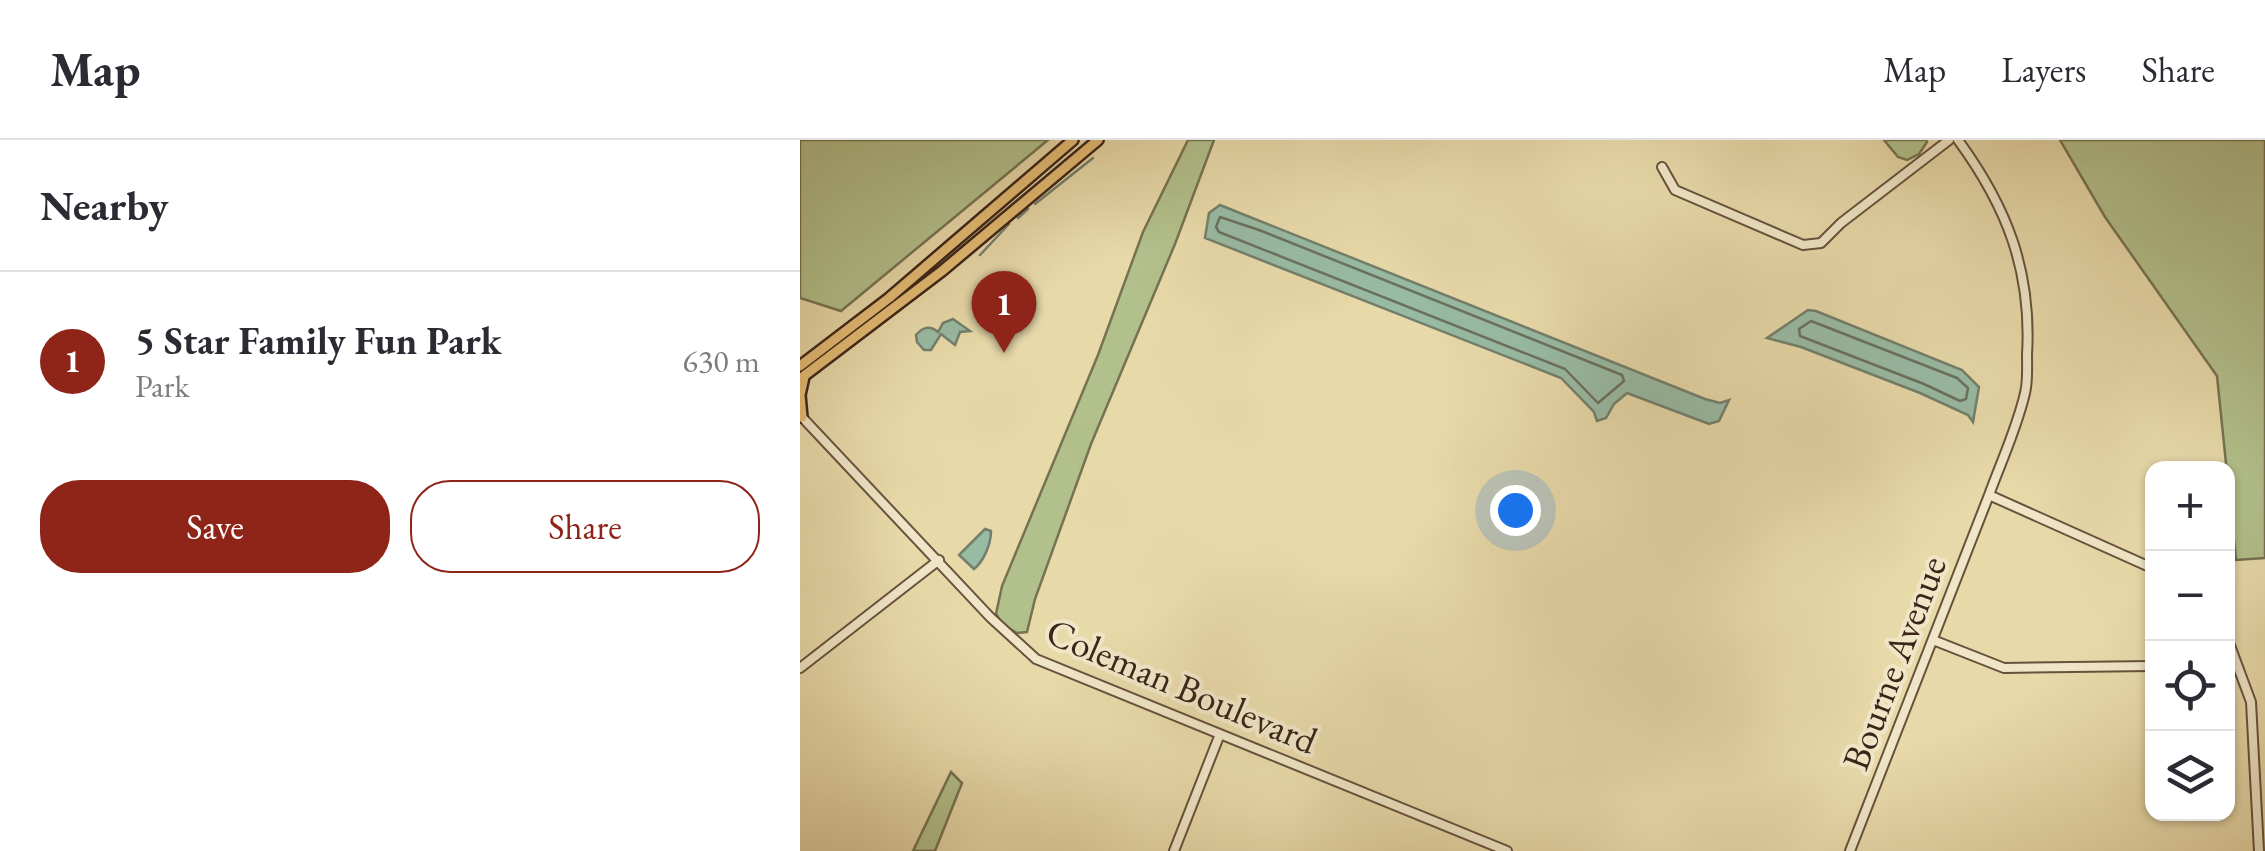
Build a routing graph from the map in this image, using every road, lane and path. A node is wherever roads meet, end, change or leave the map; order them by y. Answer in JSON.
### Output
{"nodes":[{"id":1,"x":1073,"y":140,"type":"edge"},
{"id":2,"x":1098,"y":140,"type":"edge"},
{"id":3,"x":1949,"y":140,"type":"edge"},
{"id":4,"x":1958,"y":140,"type":"edge"},
{"id":5,"x":1662,"y":168,"type":"dead end"},
{"id":6,"x":800,"y":366,"type":"edge"},
{"id":7,"x":802,"y":378,"type":"edge"},
{"id":8,"x":801,"y":416,"type":"edge"},
{"id":9,"x":1989,"y":495,"type":"junction"},
{"id":10,"x":939,"y":560,"type":"junction"},
{"id":11,"x":2145,"y":565,"type":"edge"},
{"id":12,"x":1933,"y":640,"type":"junction"},
{"id":13,"x":2228,"y":641,"type":"edge"},
{"id":14,"x":2145,"y":666,"type":"edge"},
{"id":15,"x":800,"y":668,"type":"edge"},
{"id":16,"x":1220,"y":734,"type":"junction"},
{"id":17,"x":1174,"y":851,"type":"edge"},
{"id":18,"x":1507,"y":851,"type":"edge"},
{"id":19,"x":1850,"y":851,"type":"edge"},
{"id":20,"x":2259,"y":851,"type":"edge"}],
"edges":[{"from":1,"to":6,"type":"main road"},
{"from":2,"to":7,"type":"main road"},
{"from":3,"to":5,"type":"street"},
{"from":4,"to":9,"type":"street","name":"Bourne Avenue"},
{"from":7,"to":8,"type":"main road"},
{"from":8,"to":10,"type":"street","name":"Coleman Boulevard"},
{"from":9,"to":11,"type":"street"},
{"from":9,"to":12,"type":"street","name":"Bourne Avenue"},
{"from":10,"to":15,"type":"street"},
{"from":10,"to":16,"type":"street","name":"Coleman Boulevard"},
{"from":12,"to":14,"type":"street"},
{"from":12,"to":19,"type":"street","name":"Bourne Avenue"},
{"from":13,"to":20,"type":"street"},
{"from":16,"to":17,"type":"street"},
{"from":16,"to":18,"type":"street","name":"Coleman Boulevard"}]}
